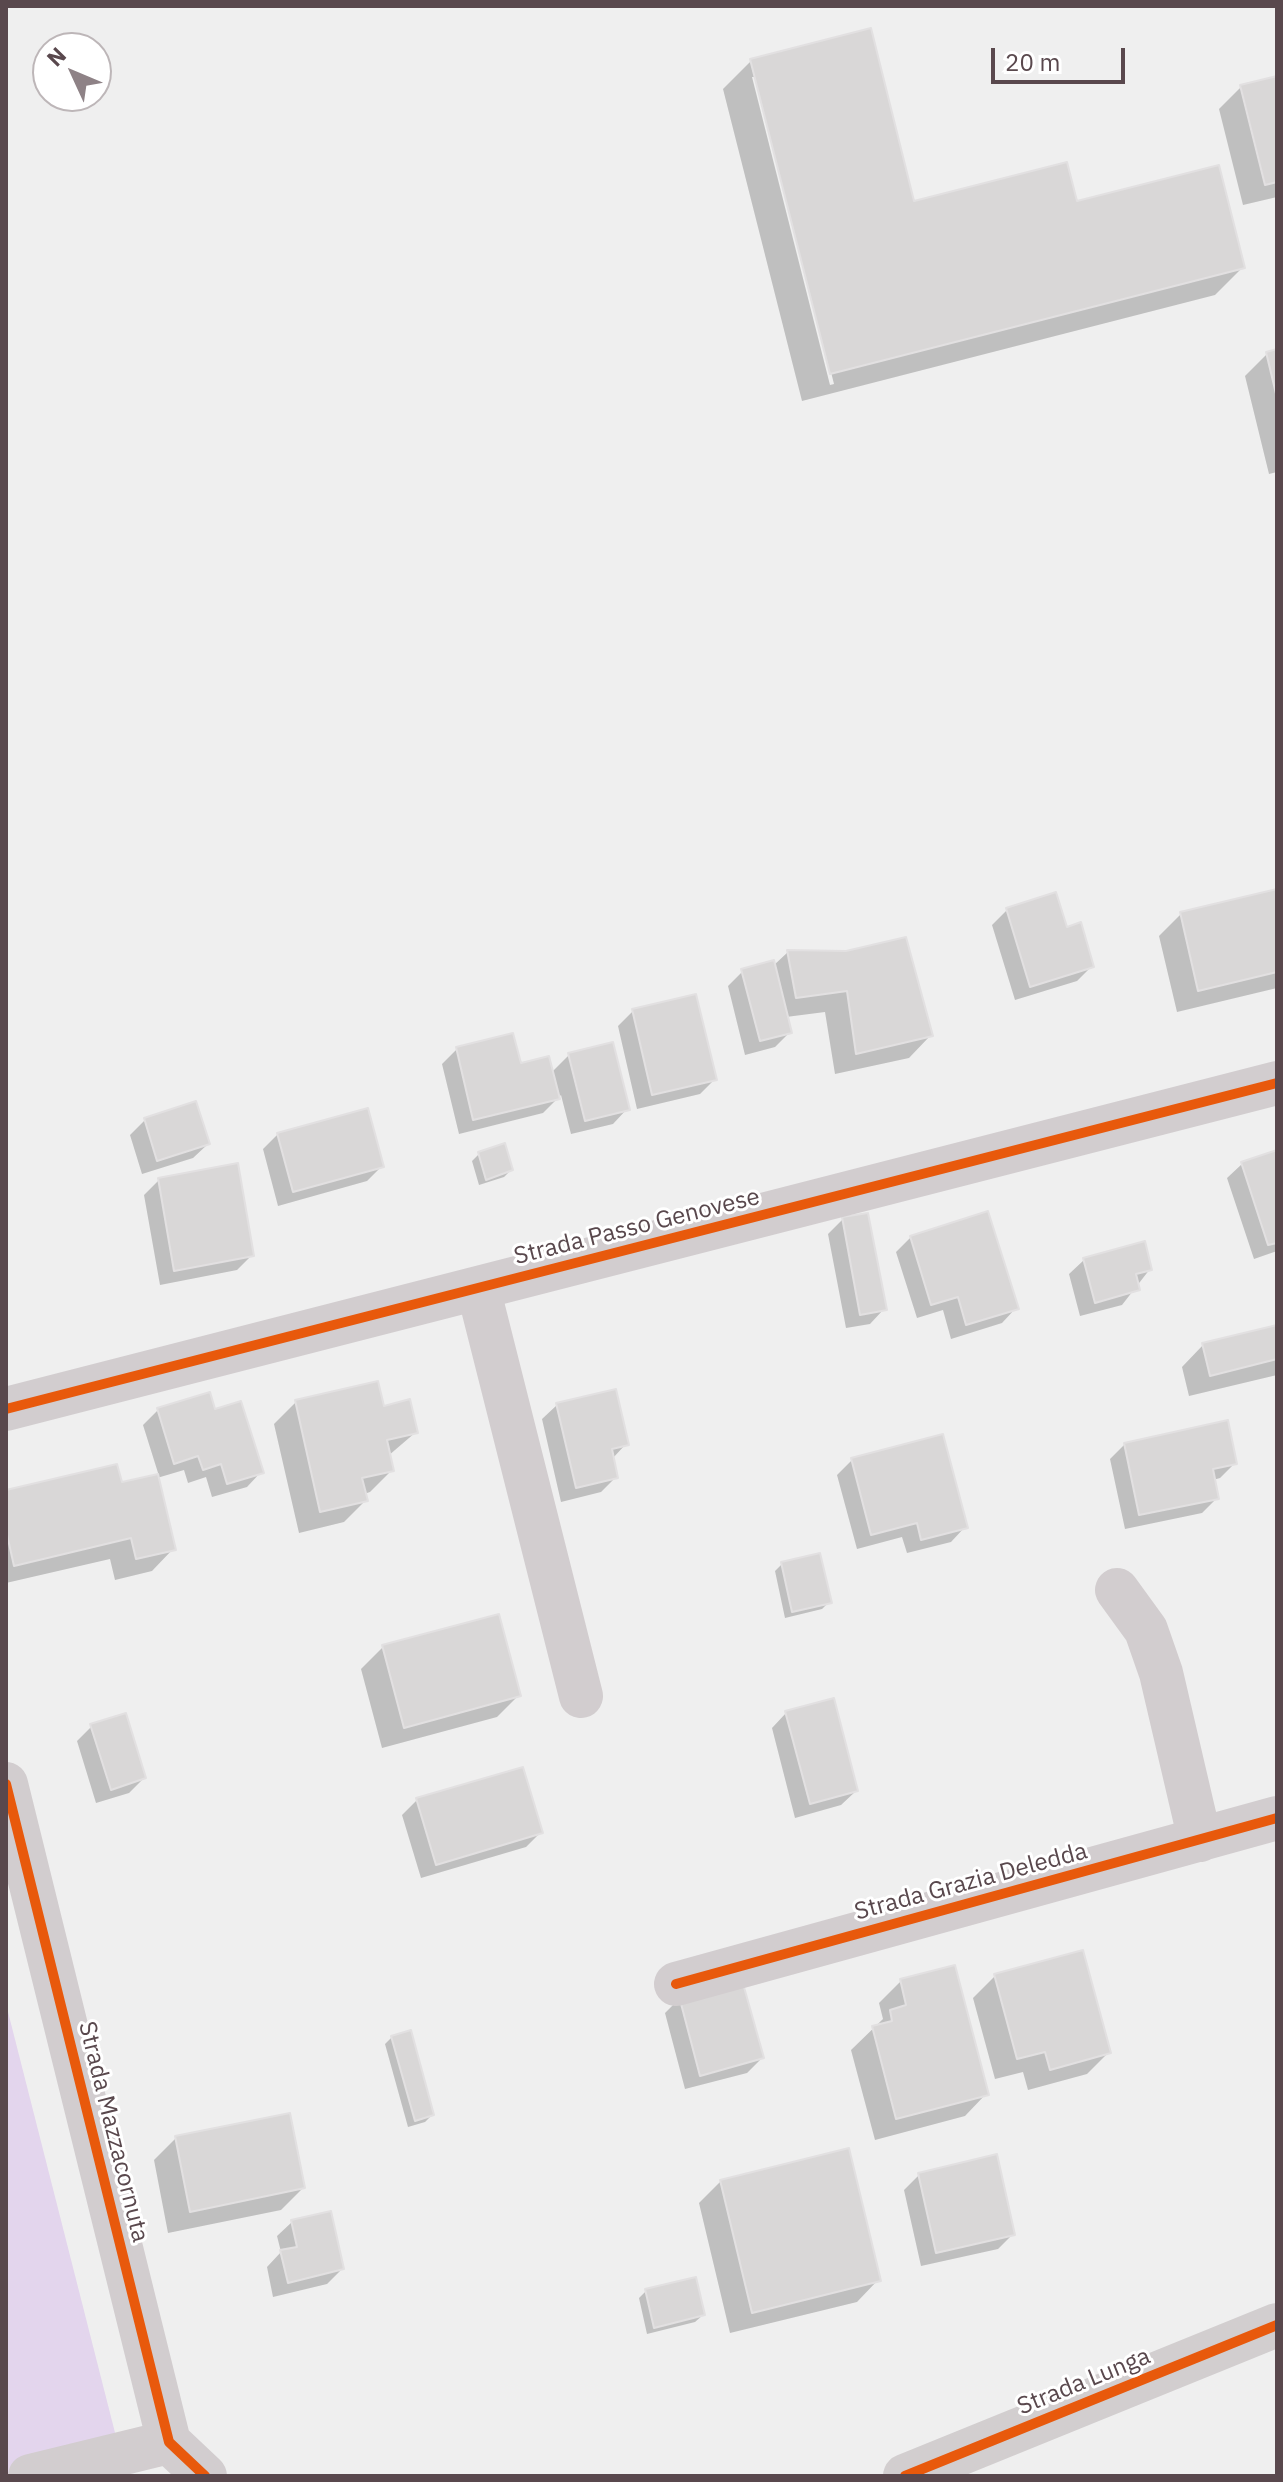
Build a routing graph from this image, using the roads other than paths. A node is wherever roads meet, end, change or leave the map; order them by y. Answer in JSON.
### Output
{"nodes":[{"id":1,"x":1277,"y":1083,"type":"edge"},
{"id":2,"x":478,"y":1288,"type":"junction"},
{"id":3,"x":6,"y":1409,"type":"edge"},
{"id":4,"x":1117,"y":1590,"type":"dead end"},
{"id":5,"x":581,"y":1696,"type":"dead end"},
{"id":6,"x":6,"y":1784,"type":"edge"},
{"id":7,"x":1277,"y":1818,"type":"edge"},
{"id":8,"x":1200,"y":1840,"type":"junction"},
{"id":9,"x":676,"y":1984,"type":"dead end"},
{"id":10,"x":1277,"y":2325,"type":"edge"},
{"id":11,"x":169,"y":2442,"type":"junction"},
{"id":12,"x":30,"y":2476,"type":"edge"},
{"id":13,"x":205,"y":2476,"type":"edge"},
{"id":14,"x":905,"y":2476,"type":"edge"}],
"edges":[{"from":1,"to":2,"type":"street","name":"Strada Passo Genovese"},
{"from":2,"to":3,"type":"street","name":"Strada Passo Genovese"},
{"from":2,"to":5,"type":"street"},
{"from":4,"to":8,"type":"street"},
{"from":6,"to":11,"type":"street","name":"Strada Mazzacornuta"},
{"from":7,"to":8,"type":"street","name":"Strada Grazia Deledda"},
{"from":8,"to":9,"type":"street","name":"Strada Grazia Deledda"},
{"from":10,"to":14,"type":"street","name":"Strada Lunga"},
{"from":11,"to":12,"type":"street"},
{"from":11,"to":13,"type":"street"}]}
